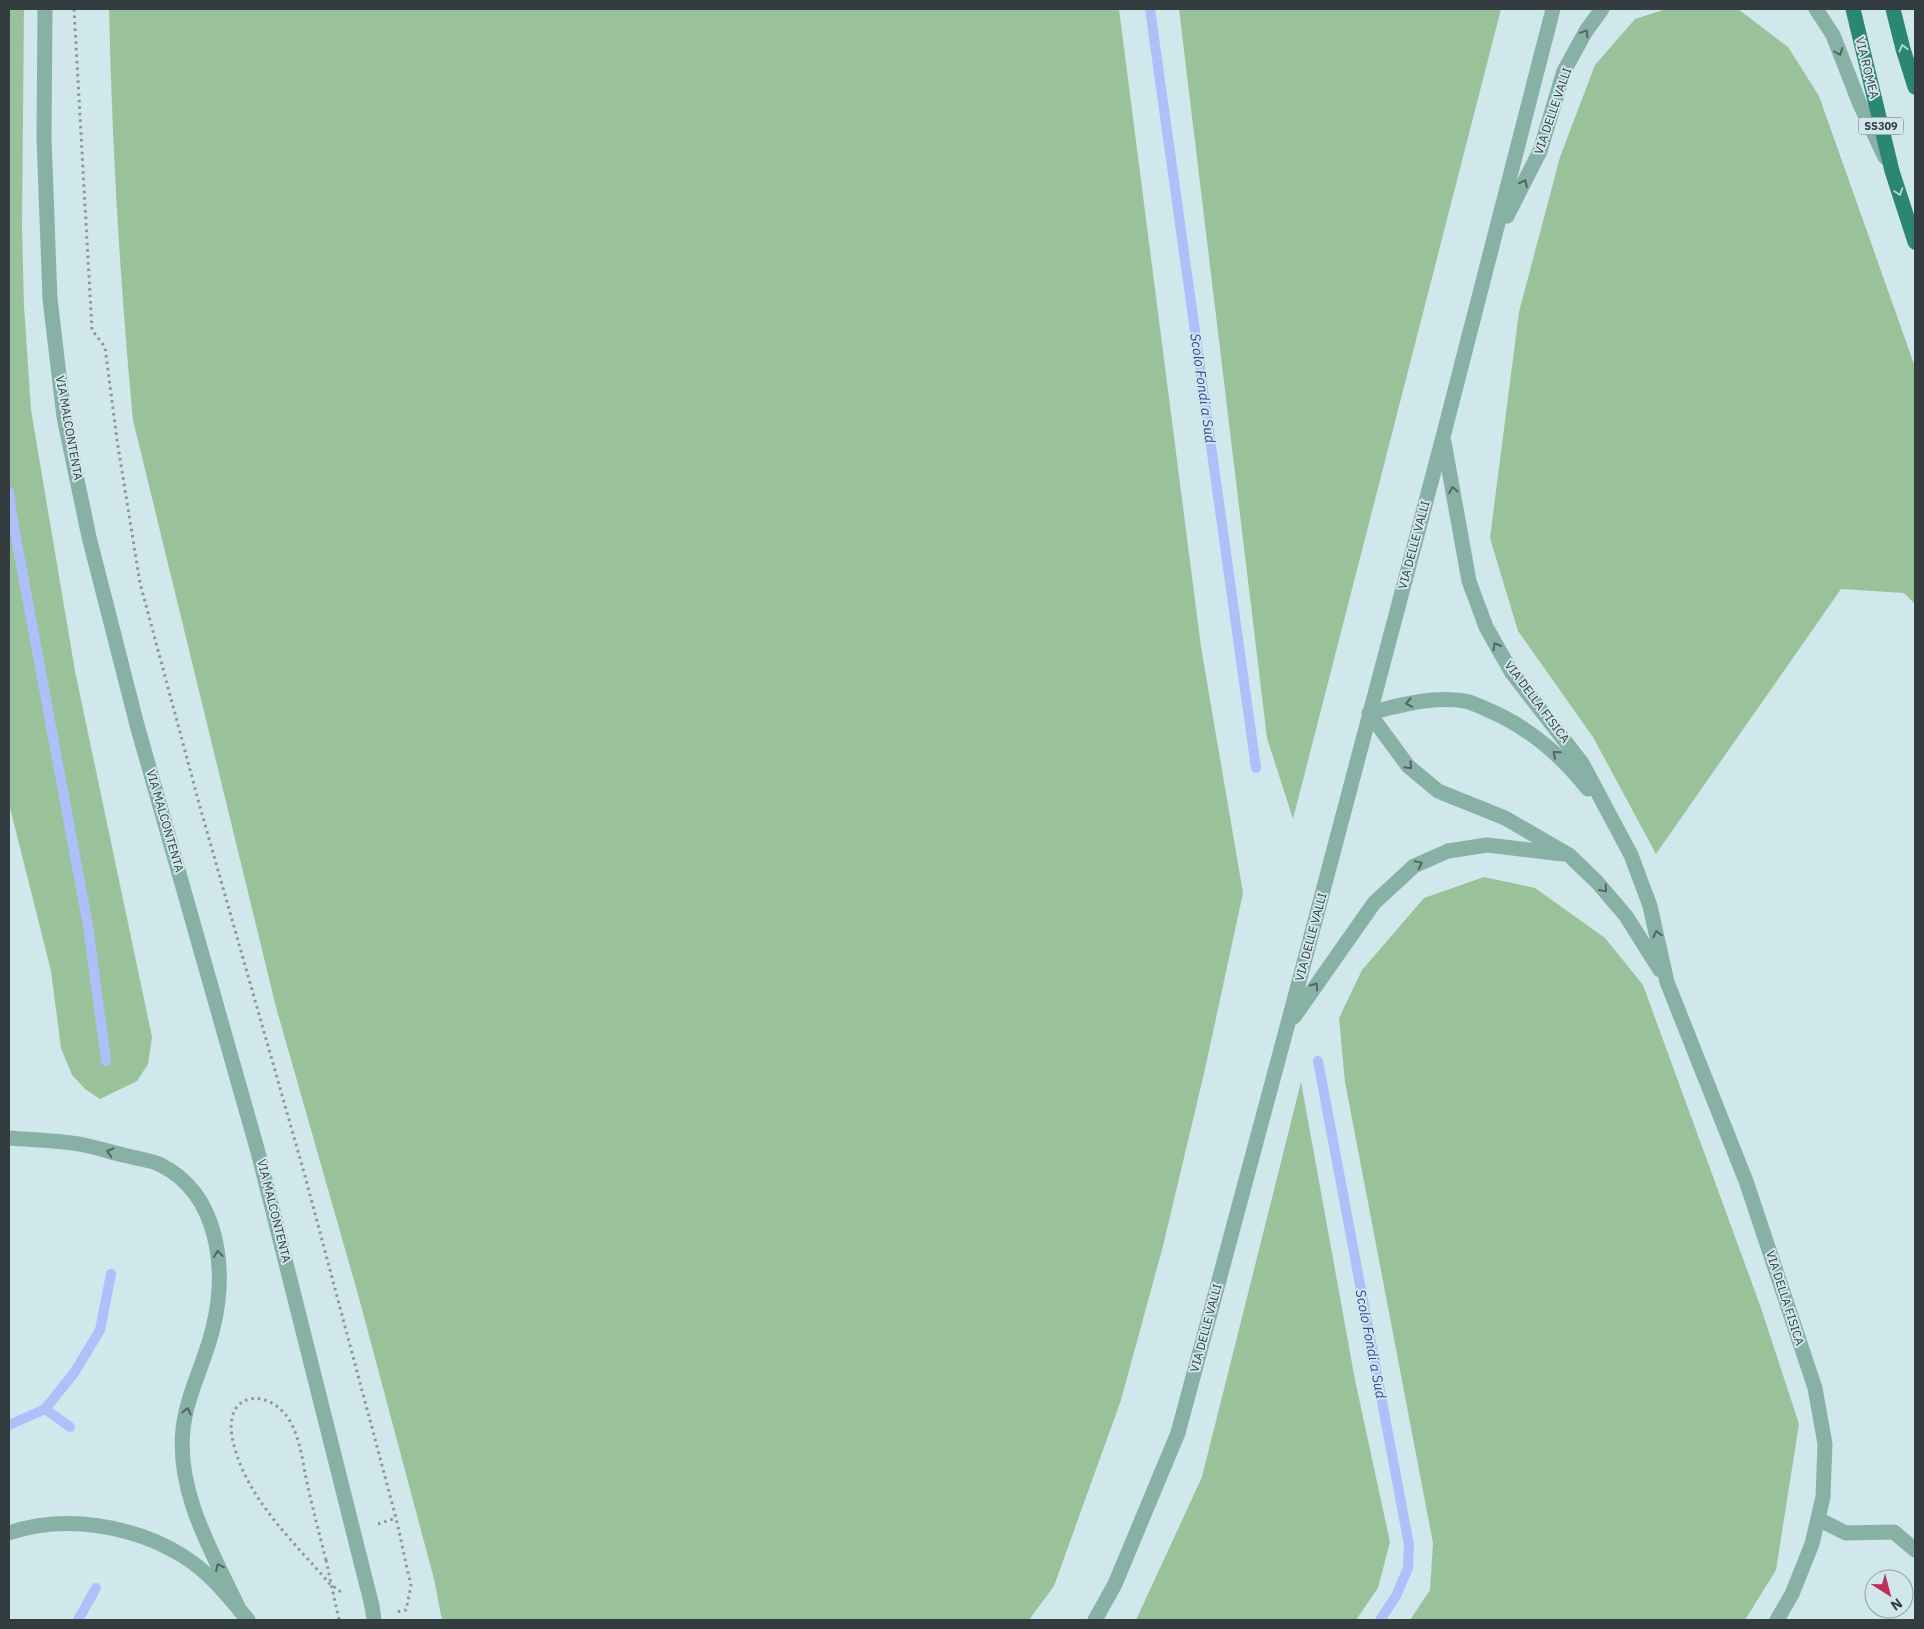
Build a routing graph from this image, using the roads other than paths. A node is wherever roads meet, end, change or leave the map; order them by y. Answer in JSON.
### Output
{"nodes":[{"id":1,"x":45,"y":9,"type":"edge"},
{"id":2,"x":1602,"y":9,"type":"edge"},
{"id":3,"x":1816,"y":9,"type":"edge"},
{"id":4,"x":1853,"y":9,"type":"edge"},
{"id":5,"x":1892,"y":9,"type":"edge"},
{"id":6,"x":1553,"y":11,"type":"edge"},
{"id":7,"x":1915,"y":87,"type":"edge"},
{"id":8,"x":1892,"y":171,"type":"junction"},
{"id":9,"x":1494,"y":242,"type":"junction"},
{"id":10,"x":1915,"y":242,"type":"edge"},
{"id":11,"x":1443,"y":437,"type":"junction"},
{"id":12,"x":1369,"y":713,"type":"junction"},
{"id":13,"x":1611,"y":816,"type":"junction"},
{"id":14,"x":1569,"y":855,"type":"junction"},
{"id":15,"x":1667,"y":982,"type":"junction"},
{"id":16,"x":1287,"y":1026,"type":"junction"},
{"id":17,"x":9,"y":1138,"type":"edge"},
{"id":18,"x":1818,"y":1520,"type":"junction"},
{"id":19,"x":9,"y":1533,"type":"edge"},
{"id":20,"x":1915,"y":1550,"type":"edge"},
{"id":21,"x":373,"y":1613,"type":"edge"},
{"id":22,"x":244,"y":1615,"type":"edge"},
{"id":23,"x":1095,"y":1620,"type":"edge"},
{"id":24,"x":1777,"y":1620,"type":"edge"}],
"edges":[{"from":1,"to":21,"type":"street","name":"VIA MALCONTENTA"},
{"from":9,"to":2,"type":"street","name":"VIA DELLE VALLI","one_way":true},
{"from":3,"to":8,"type":"street","one_way":true},
{"from":4,"to":8,"type":"main road","name":"VIA ROMEA","number":"SS309"},
{"from":7,"to":5,"type":"main road","one_way":true},
{"from":6,"to":9,"type":"street","name":"VIA DELLE VALLI"},
{"from":8,"to":10,"type":"main road","name":"VIA ROMEA","number":"SS309","one_way":true},
{"from":9,"to":11,"type":"street","name":"VIA DELLE VALLI"},
{"from":11,"to":12,"type":"street","name":"VIA DELLE VALLI"},
{"from":13,"to":11,"type":"street","name":"VIA DELLA FISICA","one_way":true},
{"from":13,"to":12,"type":"street","name":"VIA DELLA FISICA","one_way":true},
{"from":12,"to":14,"type":"street","name":"VIA DELLA FISICA","one_way":true},
{"from":12,"to":16,"type":"street","name":"VIA DELLE VALLI"},
{"from":15,"to":13,"type":"street","name":"VIA DELLA FISICA","one_way":true},
{"from":14,"to":15,"type":"street","name":"VIA DELLA FISICA","one_way":true},
{"from":16,"to":14,"type":"street","one_way":true},
{"from":15,"to":18,"type":"street","name":"VIA DELLA FISICA"},
{"from":16,"to":23,"type":"street","name":"VIA DELLE VALLI"},
{"from":22,"to":17,"type":"street","one_way":true},
{"from":18,"to":20,"type":"street"},
{"from":18,"to":24,"type":"street","name":"VIA DELLA FISICA"},
{"from":19,"to":22,"type":"street"}]}
